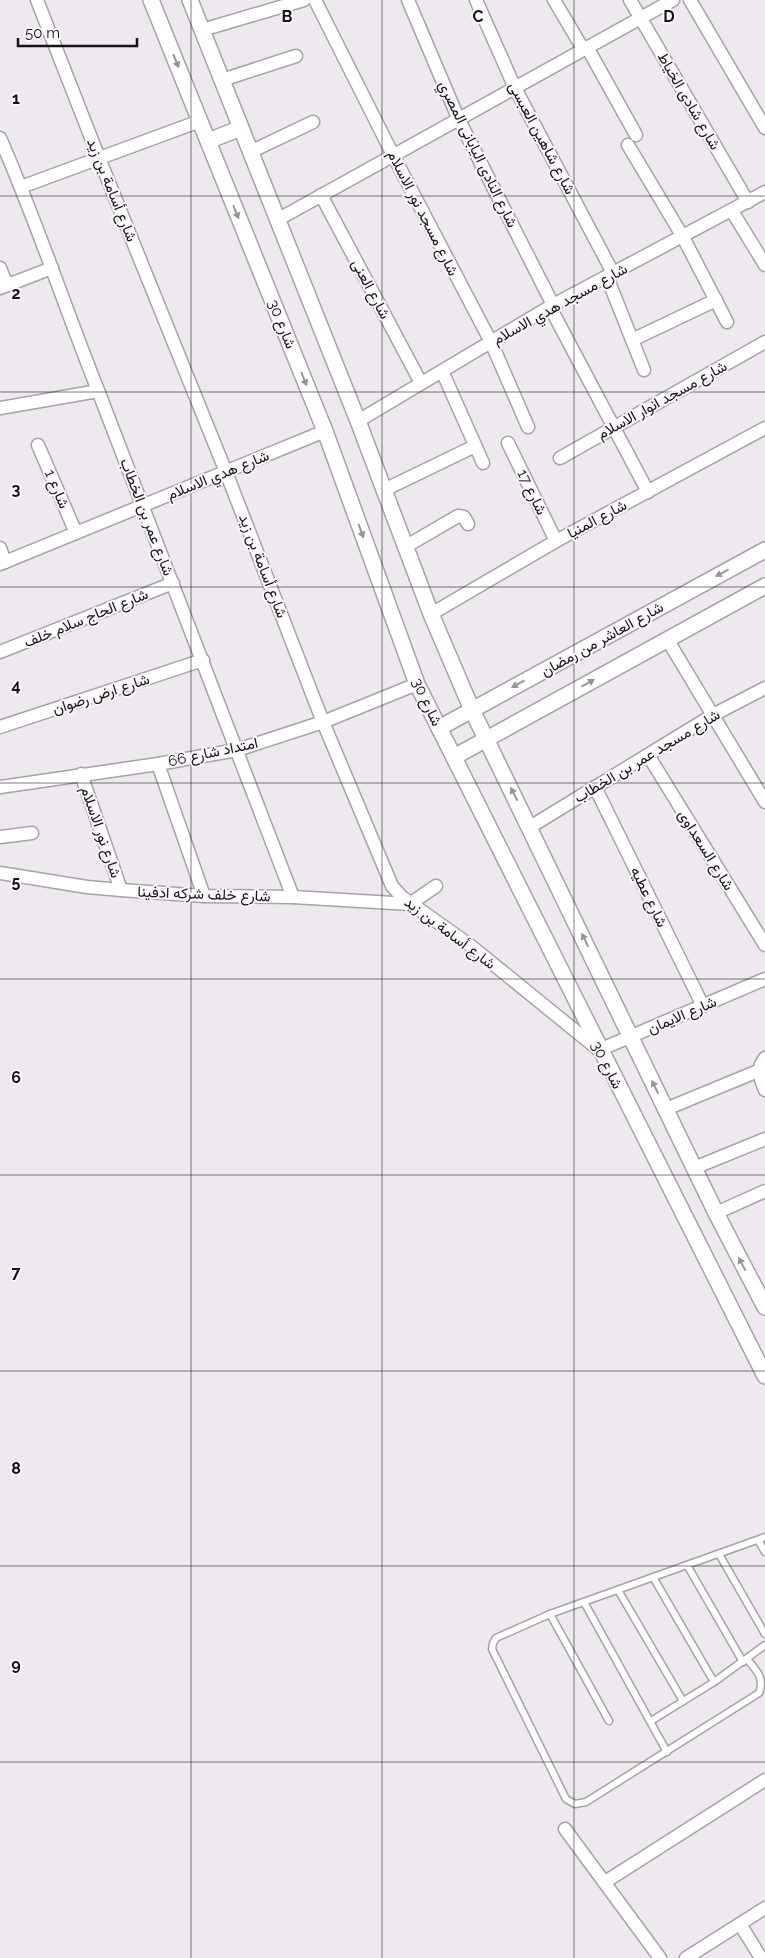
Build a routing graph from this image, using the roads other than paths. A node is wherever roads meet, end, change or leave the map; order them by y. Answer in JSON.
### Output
{"nodes":[{"id":1,"x":37,"y":0,"type":"edge"},
{"id":2,"x":151,"y":0,"type":"edge"},
{"id":3,"x":190,"y":0,"type":"edge"},
{"id":4,"x":304,"y":0,"type":"edge"},
{"id":5,"x":315,"y":0,"type":"edge"},
{"id":6,"x":408,"y":0,"type":"edge"},
{"id":7,"x":476,"y":0,"type":"edge"},
{"id":8,"x":554,"y":0,"type":"edge"},
{"id":9,"x":630,"y":0,"type":"edge"},
{"id":10,"x":672,"y":0,"type":"edge"},
{"id":11,"x":690,"y":0,"type":"edge"},
{"id":12,"x":260,"y":6,"type":"edge"},
{"id":13,"x":640,"y":18,"type":"junction"},
{"id":14,"x":202,"y":30,"type":"junction"},
{"id":15,"x":585,"y":48,"type":"junction"},
{"id":16,"x":296,"y":56,"type":"dead end"},
{"id":17,"x":222,"y":80,"type":"junction"},
{"id":18,"x":515,"y":88,"type":"junction"},
{"id":19,"x":459,"y":120,"type":"junction"},
{"id":20,"x":200,"y":121,"type":"junction"},
{"id":21,"x":313,"y":122,"type":"dead end"},
{"id":22,"x":241,"y":128,"type":"junction"},
{"id":23,"x":765,"y":128,"type":"edge"},
{"id":24,"x":636,"y":135,"type":"dead end"},
{"id":25,"x":0,"y":138,"type":"edge"},
{"id":26,"x":208,"y":141,"type":"junction"},
{"id":27,"x":628,"y":146,"type":"dead end"},
{"id":28,"x":250,"y":152,"type":"junction"},
{"id":29,"x":393,"y":155,"type":"junction"},
{"id":30,"x":99,"y":158,"type":"junction"},
{"id":31,"x":22,"y":187,"type":"junction"},
{"id":32,"x":765,"y":192,"type":"edge"},
{"id":33,"x":320,"y":195,"type":"junction"},
{"id":34,"x":748,"y":202,"type":"junction"},
{"id":35,"x":732,"y":210,"type":"junction"},
{"id":36,"x":277,"y":220,"type":"junction"},
{"id":37,"x":683,"y":237,"type":"junction"},
{"id":38,"x":765,"y":265,"type":"edge"},
{"id":39,"x":0,"y":268,"type":"edge"},
{"id":40,"x":52,"y":268,"type":"junction"},
{"id":41,"x":610,"y":275,"type":"junction"},
{"id":42,"x":4,"y":287,"type":"edge"},
{"id":43,"x":716,"y":300,"type":"junction"},
{"id":44,"x":552,"y":306,"type":"junction"},
{"id":45,"x":727,"y":322,"type":"dead end"},
{"id":46,"x":632,"y":340,"type":"junction"},
{"id":47,"x":491,"y":342,"type":"junction"},
{"id":48,"x":765,"y":342,"type":"edge"},
{"id":49,"x":644,"y":370,"type":"dead end"},
{"id":50,"x":442,"y":371,"type":"junction"},
{"id":51,"x":421,"y":384,"type":"junction"},
{"id":52,"x":98,"y":391,"type":"junction"},
{"id":53,"x":0,"y":408,"type":"edge"},
{"id":54,"x":358,"y":421,"type":"junction"},
{"id":55,"x":528,"y":427,"type":"dead end"},
{"id":56,"x":614,"y":427,"type":"junction"},
{"id":57,"x":765,"y":428,"type":"edge"},
{"id":58,"x":325,"y":431,"type":"junction"},
{"id":59,"x":508,"y":443,"type":"dead end"},
{"id":60,"x":38,"y":445,"type":"dead end"},
{"id":61,"x":475,"y":446,"type":"junction"},
{"id":62,"x":560,"y":458,"type":"dead end"},
{"id":63,"x":483,"y":463,"type":"dead end"},
{"id":64,"x":226,"y":472,"type":"junction"},
{"id":65,"x":384,"y":490,"type":"junction"},
{"id":66,"x":648,"y":492,"type":"junction"},
{"id":67,"x":143,"y":506,"type":"junction"},
{"id":68,"x":468,"y":524,"type":"dead end"},
{"id":69,"x":76,"y":533,"type":"junction"},
{"id":70,"x":556,"y":541,"type":"junction"},
{"id":71,"x":405,"y":547,"type":"junction"},
{"id":72,"x":0,"y":548,"type":"edge"},
{"id":73,"x":765,"y":550,"type":"edge"},
{"id":74,"x":3,"y":563,"type":"edge"},
{"id":75,"x":173,"y":584,"type":"junction"},
{"id":76,"x":765,"y":586,"type":"edge"},
{"id":77,"x":432,"y":614,"type":"junction"},
{"id":78,"x":667,"y":639,"type":"junction"},
{"id":79,"x":0,"y":652,"type":"edge"},
{"id":80,"x":202,"y":660,"type":"junction"},
{"id":81,"x":417,"y":684,"type":"junction"},
{"id":82,"x":765,"y":688,"type":"edge"},
{"id":83,"x":472,"y":710,"type":"junction"},
{"id":84,"x":713,"y":715,"type":"junction"},
{"id":85,"x":323,"y":722,"type":"junction"},
{"id":86,"x":0,"y":727,"type":"edge"},
{"id":87,"x":439,"y":728,"type":"junction"},
{"id":88,"x":486,"y":739,"type":"junction"},
{"id":89,"x":237,"y":750,"type":"junction"},
{"id":90,"x":648,"y":755,"type":"junction"},
{"id":91,"x":454,"y":757,"type":"junction"},
{"id":92,"x":158,"y":764,"type":"junction"},
{"id":93,"x":81,"y":774,"type":"junction"},
{"id":94,"x":0,"y":787,"type":"edge"},
{"id":95,"x":595,"y":787,"type":"junction"},
{"id":96,"x":762,"y":788,"type":"edge"},
{"id":97,"x":765,"y":802,"type":"edge"},
{"id":98,"x":530,"y":827,"type":"junction"},
{"id":99,"x":32,"y":833,"type":"dead end"},
{"id":100,"x":0,"y":837,"type":"edge"},
{"id":101,"x":0,"y":873,"type":"edge"},
{"id":102,"x":436,"y":886,"type":"dead end"},
{"id":103,"x":121,"y":890,"type":"junction"},
{"id":104,"x":204,"y":896,"type":"junction"},
{"id":105,"x":293,"y":897,"type":"junction"},
{"id":106,"x":410,"y":904,"type":"junction"},
{"id":107,"x":765,"y":945,"type":"edge"},
{"id":108,"x":765,"y":979,"type":"edge"},
{"id":109,"x":703,"y":1006,"type":"junction"},
{"id":110,"x":631,"y":1036,"type":"junction"},
{"id":111,"x":599,"y":1050,"type":"junction"},
{"id":112,"x":765,"y":1058,"type":"edge"},
{"id":113,"x":759,"y":1074,"type":"junction"},
{"id":114,"x":765,"y":1090,"type":"edge"},
{"id":115,"x":666,"y":1109,"type":"junction"},
{"id":116,"x":765,"y":1139,"type":"edge"},
{"id":117,"x":694,"y":1168,"type":"junction"},
{"id":118,"x":765,"y":1191,"type":"edge"},
{"id":119,"x":716,"y":1213,"type":"junction"},
{"id":120,"x":765,"y":1307,"type":"edge"},
{"id":121,"x":765,"y":1376,"type":"edge"},
{"id":122,"x":762,"y":1539,"type":"edge"},
{"id":123,"x":765,"y":1552,"type":"edge"},
{"id":124,"x":718,"y":1554,"type":"junction"},
{"id":125,"x":687,"y":1565,"type":"junction"},
{"id":126,"x":653,"y":1577,"type":"junction"},
{"id":127,"x":618,"y":1590,"type":"junction"},
{"id":128,"x":584,"y":1602,"type":"junction"},
{"id":129,"x":550,"y":1614,"type":"junction"},
{"id":130,"x":765,"y":1634,"type":"edge"},
{"id":131,"x":765,"y":1645,"type":"edge"},
{"id":132,"x":745,"y":1660,"type":"junction"},
{"id":133,"x":714,"y":1682,"type":"junction"},
{"id":134,"x":683,"y":1701,"type":"junction"},
{"id":135,"x":609,"y":1721,"type":"dead end"},
{"id":136,"x":651,"y":1721,"type":"junction"},
{"id":137,"x":668,"y":1752,"type":"junction"},
{"id":138,"x":765,"y":1780,"type":"edge"},
{"id":139,"x":565,"y":1829,"type":"dead end"},
{"id":140,"x":604,"y":1882,"type":"junction"},
{"id":141,"x":765,"y":1908,"type":"edge"},
{"id":142,"x":740,"y":1924,"type":"junction"},
{"id":143,"x":660,"y":1958,"type":"edge"},
{"id":144,"x":686,"y":1958,"type":"edge"},
{"id":145,"x":761,"y":1958,"type":"edge"}],
"edges":[{"from":1,"to":30,"type":"street","name":"شارع أسامة بن زيد"},
{"from":2,"to":20,"type":"street","name":"شارع 30","one_way":true},
{"from":3,"to":14,"type":"street"},
{"from":4,"to":12,"type":"street"},
{"from":5,"to":29,"type":"street","name":"شارع مسجد نور الاسلام"},
{"from":6,"to":19,"type":"street","name":"شارع النادى اليابانى المصري"},
{"from":7,"to":18,"type":"street","name":"شارع شاهين العبسى"},
{"from":8,"to":15,"type":"street"},
{"from":9,"to":13,"type":"street","name":"شارع شادى الخياط"},
{"from":10,"to":13,"type":"street"},
{"from":11,"to":23,"type":"street"},
{"from":12,"to":14,"type":"street"},
{"from":13,"to":15,"type":"street"},
{"from":13,"to":34,"type":"street","name":"شارع شادى الخياط"},
{"from":14,"to":17,"type":"street"},
{"from":15,"to":18,"type":"street"},
{"from":15,"to":24,"type":"street"},
{"from":16,"to":17,"type":"street"},
{"from":17,"to":22,"type":"street"},
{"from":18,"to":19,"type":"street"},
{"from":18,"to":41,"type":"street","name":"شارع شاهين العبسى"},
{"from":19,"to":29,"type":"street"},
{"from":19,"to":44,"type":"street","name":"شارع النادى اليابانى المصري"},
{"from":20,"to":26,"type":"street","name":"شارع 30"},
{"from":20,"to":30,"type":"street"},
{"from":21,"to":28,"type":"street"},
{"from":22,"to":26,"type":"street"},
{"from":22,"to":28,"type":"street"},
{"from":25,"to":31,"type":"street","name":"شارع عمر بن الخطاب"},
{"from":26,"to":58,"type":"street","name":"شارع 30","one_way":true},
{"from":27,"to":37,"type":"street"},
{"from":28,"to":36,"type":"street"},
{"from":29,"to":33,"type":"street"},
{"from":29,"to":47,"type":"street","name":"شارع مسجد نور الاسلام"},
{"from":30,"to":31,"type":"street"},
{"from":30,"to":64,"type":"street","name":"شارع أسامة بن زيد"},
{"from":31,"to":40,"type":"street","name":"شارع عمر بن الخطاب"},
{"from":32,"to":34,"type":"street","name":"شارع مسجد هدي الاسلام"},
{"from":33,"to":36,"type":"street"},
{"from":33,"to":51,"type":"street","name":"شارع العنى"},
{"from":34,"to":35,"type":"street","name":"شارع مسجد هدي الاسلام"},
{"from":35,"to":37,"type":"street","name":"شارع مسجد هدي الاسلام"},
{"from":35,"to":38,"type":"street"},
{"from":36,"to":54,"type":"street"},
{"from":37,"to":41,"type":"street","name":"شارع مسجد هدي الاسلام"},
{"from":37,"to":43,"type":"street"},
{"from":39,"to":42,"type":"street"},
{"from":40,"to":42,"type":"street"},
{"from":40,"to":52,"type":"street","name":"شارع عمر بن الخطاب"},
{"from":41,"to":44,"type":"street","name":"شارع مسجد هدي الاسلام"},
{"from":41,"to":46,"type":"street","name":"شارع شاهين العبسى"},
{"from":43,"to":45,"type":"street"},
{"from":43,"to":46,"type":"street"},
{"from":44,"to":47,"type":"street","name":"شارع مسجد هدي الاسلام"},
{"from":44,"to":56,"type":"street","name":"شارع النادى اليابانى المصري"},
{"from":46,"to":49,"type":"street","name":"شارع شاهين العبسى"},
{"from":47,"to":50,"type":"street","name":"شارع مسجد هدي الاسلام"},
{"from":47,"to":55,"type":"street","name":"شارع مسجد نور الاسلام"},
{"from":48,"to":56,"type":"street","name":"شارع مسجد انوار الاسلام"},
{"from":50,"to":51,"type":"street","name":"شارع مسجد هدي الاسلام"},
{"from":50,"to":61,"type":"street"},
{"from":51,"to":54,"type":"street","name":"شارع مسجد هدي الاسلام"},
{"from":52,"to":53,"type":"street"},
{"from":52,"to":67,"type":"street","name":"شارع عمر بن الخطاب"},
{"from":54,"to":65,"type":"street"},
{"from":56,"to":62,"type":"street","name":"شارع مسجد انوار الاسلام"},
{"from":56,"to":66,"type":"street","name":"شارع النادى اليابانى المصري"},
{"from":57,"to":66,"type":"street","name":"شارع المنيا"},
{"from":58,"to":64,"type":"street","name":"شارع هدي الاسلام"},
{"from":58,"to":81,"type":"street","name":"شارع 30","one_way":true},
{"from":59,"to":70,"type":"street","name":"شارع 17"},
{"from":60,"to":69,"type":"street","name":"شارع 1"},
{"from":61,"to":63,"type":"street"},
{"from":61,"to":65,"type":"street"},
{"from":64,"to":67,"type":"street","name":"شارع هدي الاسلام"},
{"from":64,"to":85,"type":"street","name":"شارع أسامة بن زيد"},
{"from":65,"to":71,"type":"street"},
{"from":66,"to":70,"type":"street","name":"شارع المنيا"},
{"from":67,"to":69,"type":"street","name":"شارع هدي الاسلام"},
{"from":67,"to":75,"type":"street","name":"شارع عمر بن الخطاب"},
{"from":68,"to":71,"type":"street"},
{"from":69,"to":74,"type":"street","name":"شارع هدي الاسلام"},
{"from":70,"to":77,"type":"street","name":"شارع المنيا"},
{"from":71,"to":77,"type":"street"},
{"from":72,"to":74,"type":"street"},
{"from":73,"to":83,"type":"street","name":"شارع العاشر من رمضان","one_way":true},
{"from":75,"to":79,"type":"street","name":"شارع الحاج سلام خلف"},
{"from":75,"to":80,"type":"street","name":"شارع عمر بن الخطاب"},
{"from":76,"to":78,"type":"street"},
{"from":77,"to":83,"type":"street"},
{"from":78,"to":84,"type":"street"},
{"from":88,"to":78,"type":"street","one_way":true},
{"from":80,"to":86,"type":"street","name":"شارع ارض رضوان"},
{"from":80,"to":89,"type":"street","name":"شارع عمر بن الخطاب"},
{"from":81,"to":85,"type":"street","name":"امتداد شارع 66"},
{"from":81,"to":87,"type":"street","name":"شارع 30"},
{"from":82,"to":84,"type":"street","name":"شارع مسجد عمر بن الخطاب"},
{"from":83,"to":87,"type":"street","name":"شارع العاشر من رمضان"},
{"from":83,"to":88,"type":"street"},
{"from":84,"to":90,"type":"street","name":"شارع مسجد عمر بن الخطاب"},
{"from":84,"to":96,"type":"street"},
{"from":85,"to":89,"type":"street","name":"امتداد شارع 66"},
{"from":85,"to":106,"type":"street","name":"شارع أسامة بن زيد"},
{"from":87,"to":91,"type":"street","name":"شارع 30"},
{"from":88,"to":91,"type":"street"},
{"from":98,"to":88,"type":"street","one_way":true},
{"from":89,"to":92,"type":"street","name":"امتداد شارع 66"},
{"from":89,"to":105,"type":"street","name":"شارع عمر بن الخطاب"},
{"from":90,"to":95,"type":"street","name":"شارع مسجد عمر بن الخطاب"},
{"from":90,"to":107,"type":"street","name":"شارع السعداوى"},
{"from":91,"to":111,"type":"street","name":"شارع 30"},
{"from":92,"to":93,"type":"street","name":"امتداد شارع 66"},
{"from":92,"to":104,"type":"street"},
{"from":93,"to":94,"type":"street","name":"امتداد شارع 66"},
{"from":93,"to":103,"type":"street","name":"شارع نور الاسلام"},
{"from":95,"to":98,"type":"street","name":"شارع مسجد عمر بن الخطاب"},
{"from":95,"to":109,"type":"street","name":"شارع عطيه"},
{"from":96,"to":97,"type":"street"},
{"from":110,"to":98,"type":"street","one_way":true},
{"from":99,"to":100,"type":"street"},
{"from":101,"to":103,"type":"street","name":"شارع خلف شركه ادفينا"},
{"from":102,"to":106,"type":"street"},
{"from":103,"to":104,"type":"street","name":"شارع خلف شركه ادفينا"},
{"from":104,"to":105,"type":"street","name":"شارع خلف شركه ادفينا"},
{"from":105,"to":106,"type":"street","name":"شارع خلف شركه ادفينا"},
{"from":106,"to":111,"type":"street","name":"شارع أسامة بن زيد"},
{"from":108,"to":109,"type":"street","name":"شارع الايمان"},
{"from":109,"to":110,"type":"street","name":"شارع الايمان"},
{"from":110,"to":111,"type":"street","name":"شارع الايمان"},
{"from":115,"to":110,"type":"street","one_way":true},
{"from":111,"to":121,"type":"street","name":"شارع 30"},
{"from":112,"to":113,"type":"street"},
{"from":113,"to":114,"type":"street"},
{"from":113,"to":115,"type":"street"},
{"from":115,"to":117,"type":"street"},
{"from":116,"to":117,"type":"street"},
{"from":117,"to":119,"type":"street"},
{"from":118,"to":119,"type":"street"},
{"from":120,"to":119,"type":"street","one_way":true},
{"from":122,"to":123,"type":"lane"},
{"from":122,"to":124,"type":"lane"},
{"from":124,"to":125,"type":"lane"},
{"from":124,"to":130,"type":"lane"},
{"from":125,"to":126,"type":"lane"},
{"from":125,"to":132,"type":"lane"},
{"from":126,"to":127,"type":"lane"},
{"from":126,"to":133,"type":"lane"},
{"from":127,"to":128,"type":"lane"},
{"from":127,"to":134,"type":"lane"},
{"from":128,"to":129,"type":"lane"},
{"from":128,"to":136,"type":"lane"},
{"from":129,"to":135,"type":"lane"},
{"from":129,"to":137,"type":"lane"},
{"from":131,"to":132,"type":"lane"},
{"from":132,"to":133,"type":"lane"},
{"from":132,"to":137,"type":"lane"},
{"from":133,"to":134,"type":"lane"},
{"from":134,"to":136,"type":"lane"},
{"from":136,"to":137,"type":"lane"},
{"from":138,"to":140,"type":"street"},
{"from":139,"to":140,"type":"street"},
{"from":140,"to":143,"type":"street"},
{"from":141,"to":142,"type":"street"},
{"from":142,"to":144,"type":"street"},
{"from":142,"to":145,"type":"street"}]}
